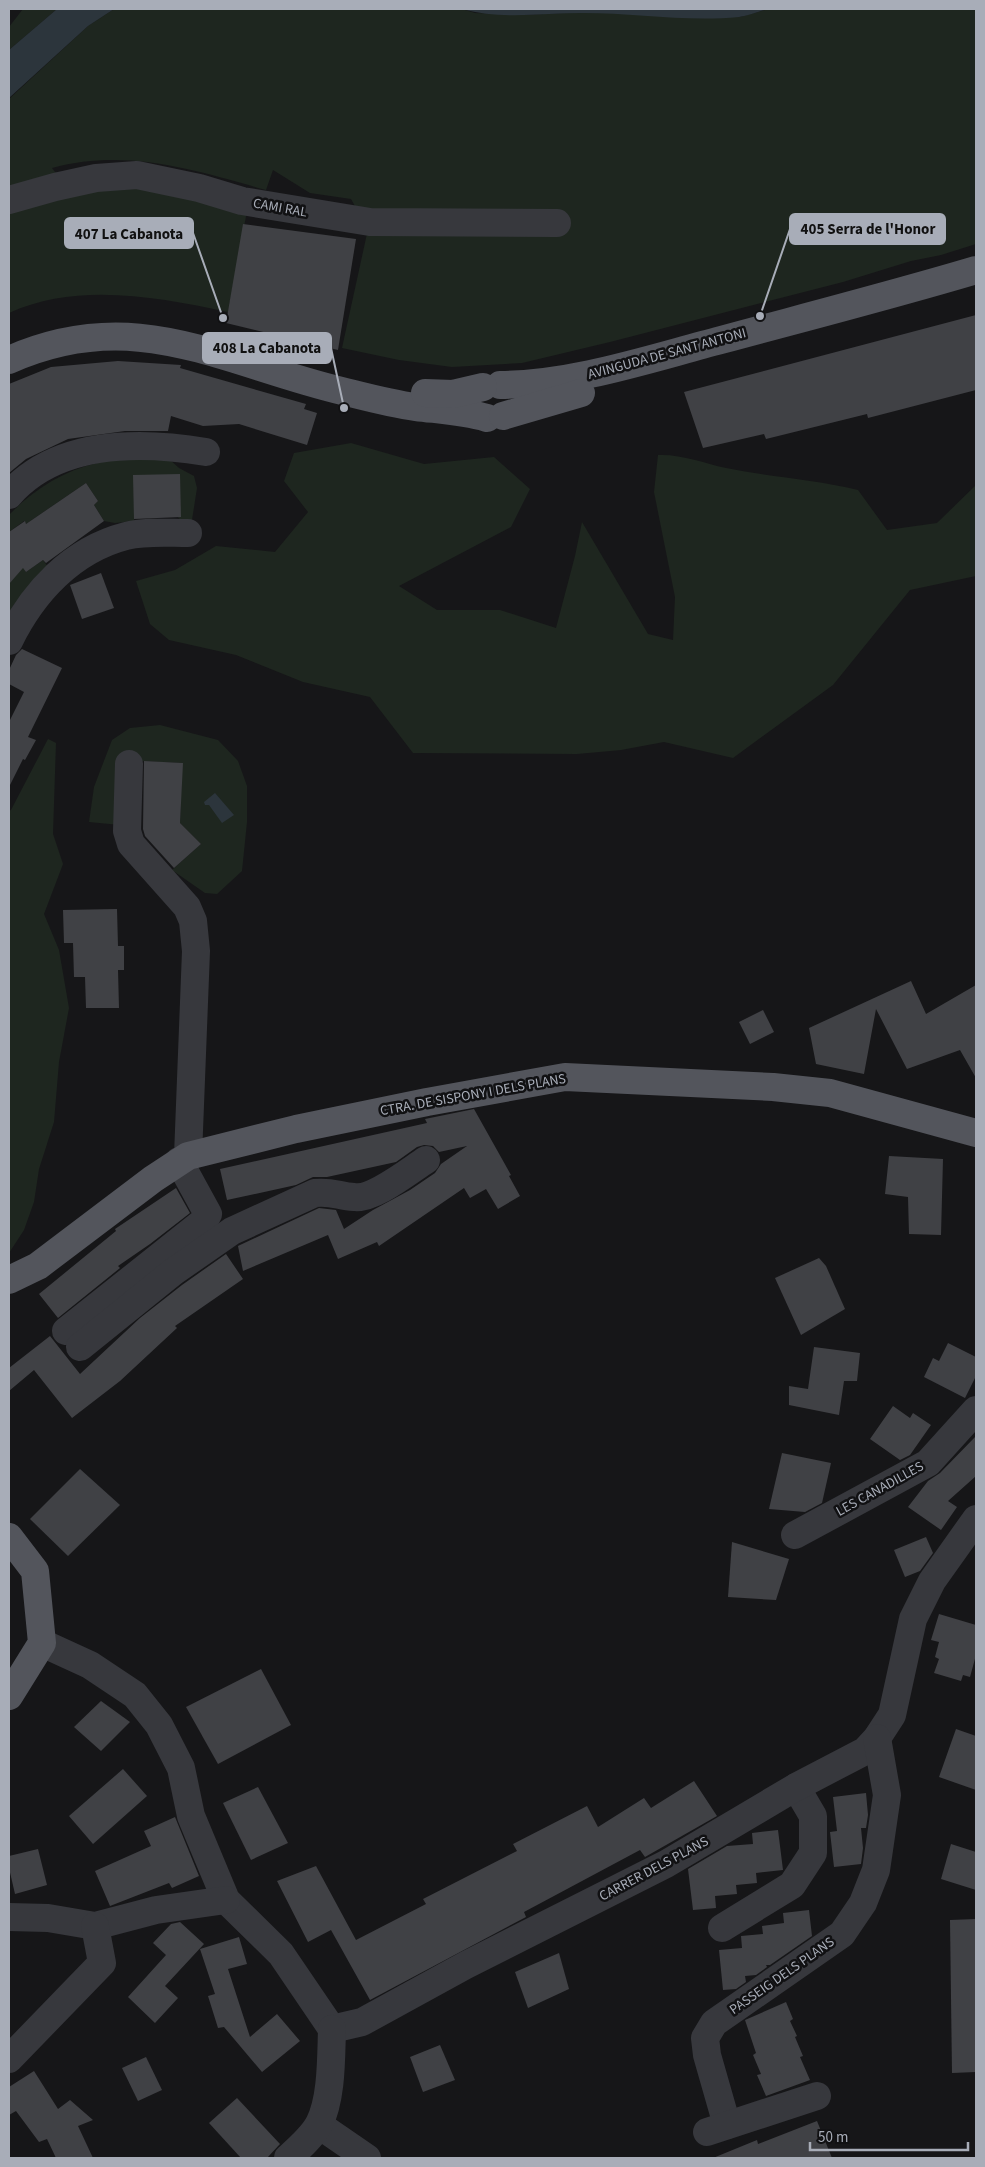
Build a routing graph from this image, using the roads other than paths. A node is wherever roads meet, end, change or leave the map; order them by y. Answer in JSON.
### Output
{"nodes":[{"id":1,"x":9,"y":200,"type":"edge"},
{"id":2,"x":557,"y":223,"type":"dead end"},
{"id":3,"x":976,"y":270,"type":"edge"},
{"id":4,"x":976,"y":285,"type":"edge"},
{"id":5,"x":9,"y":342,"type":"edge"},
{"id":6,"x":9,"y":360,"type":"edge"},
{"id":7,"x":491,"y":386,"type":"junction"},
{"id":8,"x":495,"y":417,"type":"junction"},
{"id":9,"x":206,"y":452,"type":"dead end"},
{"id":10,"x":9,"y":495,"type":"edge"},
{"id":11,"x":188,"y":533,"type":"dead end"},
{"id":12,"x":9,"y":641,"type":"edge"},
{"id":13,"x":129,"y":764,"type":"dead end"},
{"id":14,"x":976,"y":1133,"type":"edge"},
{"id":15,"x":189,"y":1157,"type":"junction"},
{"id":16,"x":426,"y":1160,"type":"dead end"},
{"id":17,"x":232,"y":1231,"type":"junction"},
{"id":18,"x":9,"y":1280,"type":"edge"},
{"id":19,"x":976,"y":1410,"type":"edge"},
{"id":20,"x":976,"y":1519,"type":"edge"},
{"id":21,"x":795,"y":1535,"type":"dead end"},
{"id":22,"x":9,"y":1537,"type":"edge"},
{"id":23,"x":42,"y":1643,"type":"junction"},
{"id":24,"x":9,"y":1696,"type":"edge"},
{"id":25,"x":876,"y":1738,"type":"junction"},
{"id":26,"x":796,"y":1787,"type":"junction"},
{"id":27,"x":226,"y":1900,"type":"junction"},
{"id":28,"x":9,"y":1917,"type":"edge"},
{"id":29,"x":95,"y":1926,"type":"junction"},
{"id":30,"x":722,"y":1928,"type":"dead end"},
{"id":31,"x":332,"y":2029,"type":"junction"},
{"id":32,"x":9,"y":2059,"type":"edge"},
{"id":33,"x":817,"y":2096,"type":"dead end"},
{"id":34,"x":319,"y":2125,"type":"junction"},
{"id":35,"x":288,"y":2158,"type":"edge"},
{"id":36,"x":367,"y":2158,"type":"edge"}],
"edges":[{"from":1,"to":2,"type":"street","name":"CAMI RAL"},
{"from":3,"to":7,"type":"main road","name":"AVINGUDA DE SANT ANTONI"},
{"from":4,"to":8,"type":"main road","name":"AVINGUDA DE SANT ANTONI"},
{"from":5,"to":7,"type":"main road","name":"AVINGUDA DE SANT ANTONI"},
{"from":6,"to":8,"type":"main road"},
{"from":7,"to":8,"type":"main road"},
{"from":9,"to":10,"type":"street"},
{"from":11,"to":12,"type":"street"},
{"from":13,"to":15,"type":"street"},
{"from":14,"to":15,"type":"main road","name":"CTRA. DE SISPONY I DELS PLANS"},
{"from":15,"to":17,"type":"street"},
{"from":15,"to":17,"type":"street"},
{"from":15,"to":18,"type":"main road","name":"CTRA. DE SISPONY I DELS PLANS"},
{"from":16,"to":17,"type":"street"},
{"from":19,"to":21,"type":"street","name":"LES CANADILLES"},
{"from":20,"to":25,"type":"street","name":"CARRER DELS PLANS"},
{"from":22,"to":23,"type":"main road"},
{"from":23,"to":24,"type":"main road"},
{"from":23,"to":27,"type":"street"},
{"from":25,"to":26,"type":"street","name":"CARRER DELS PLANS"},
{"from":25,"to":33,"type":"street","name":"PASSEIG DELS PLANS"},
{"from":26,"to":30,"type":"street"},
{"from":26,"to":31,"type":"street","name":"CARRER DELS PLANS"},
{"from":27,"to":29,"type":"street"},
{"from":27,"to":31,"type":"street"},
{"from":28,"to":29,"type":"street"},
{"from":29,"to":32,"type":"street"},
{"from":31,"to":34,"type":"street"},
{"from":34,"to":35,"type":"street"},
{"from":34,"to":36,"type":"street"}]}
